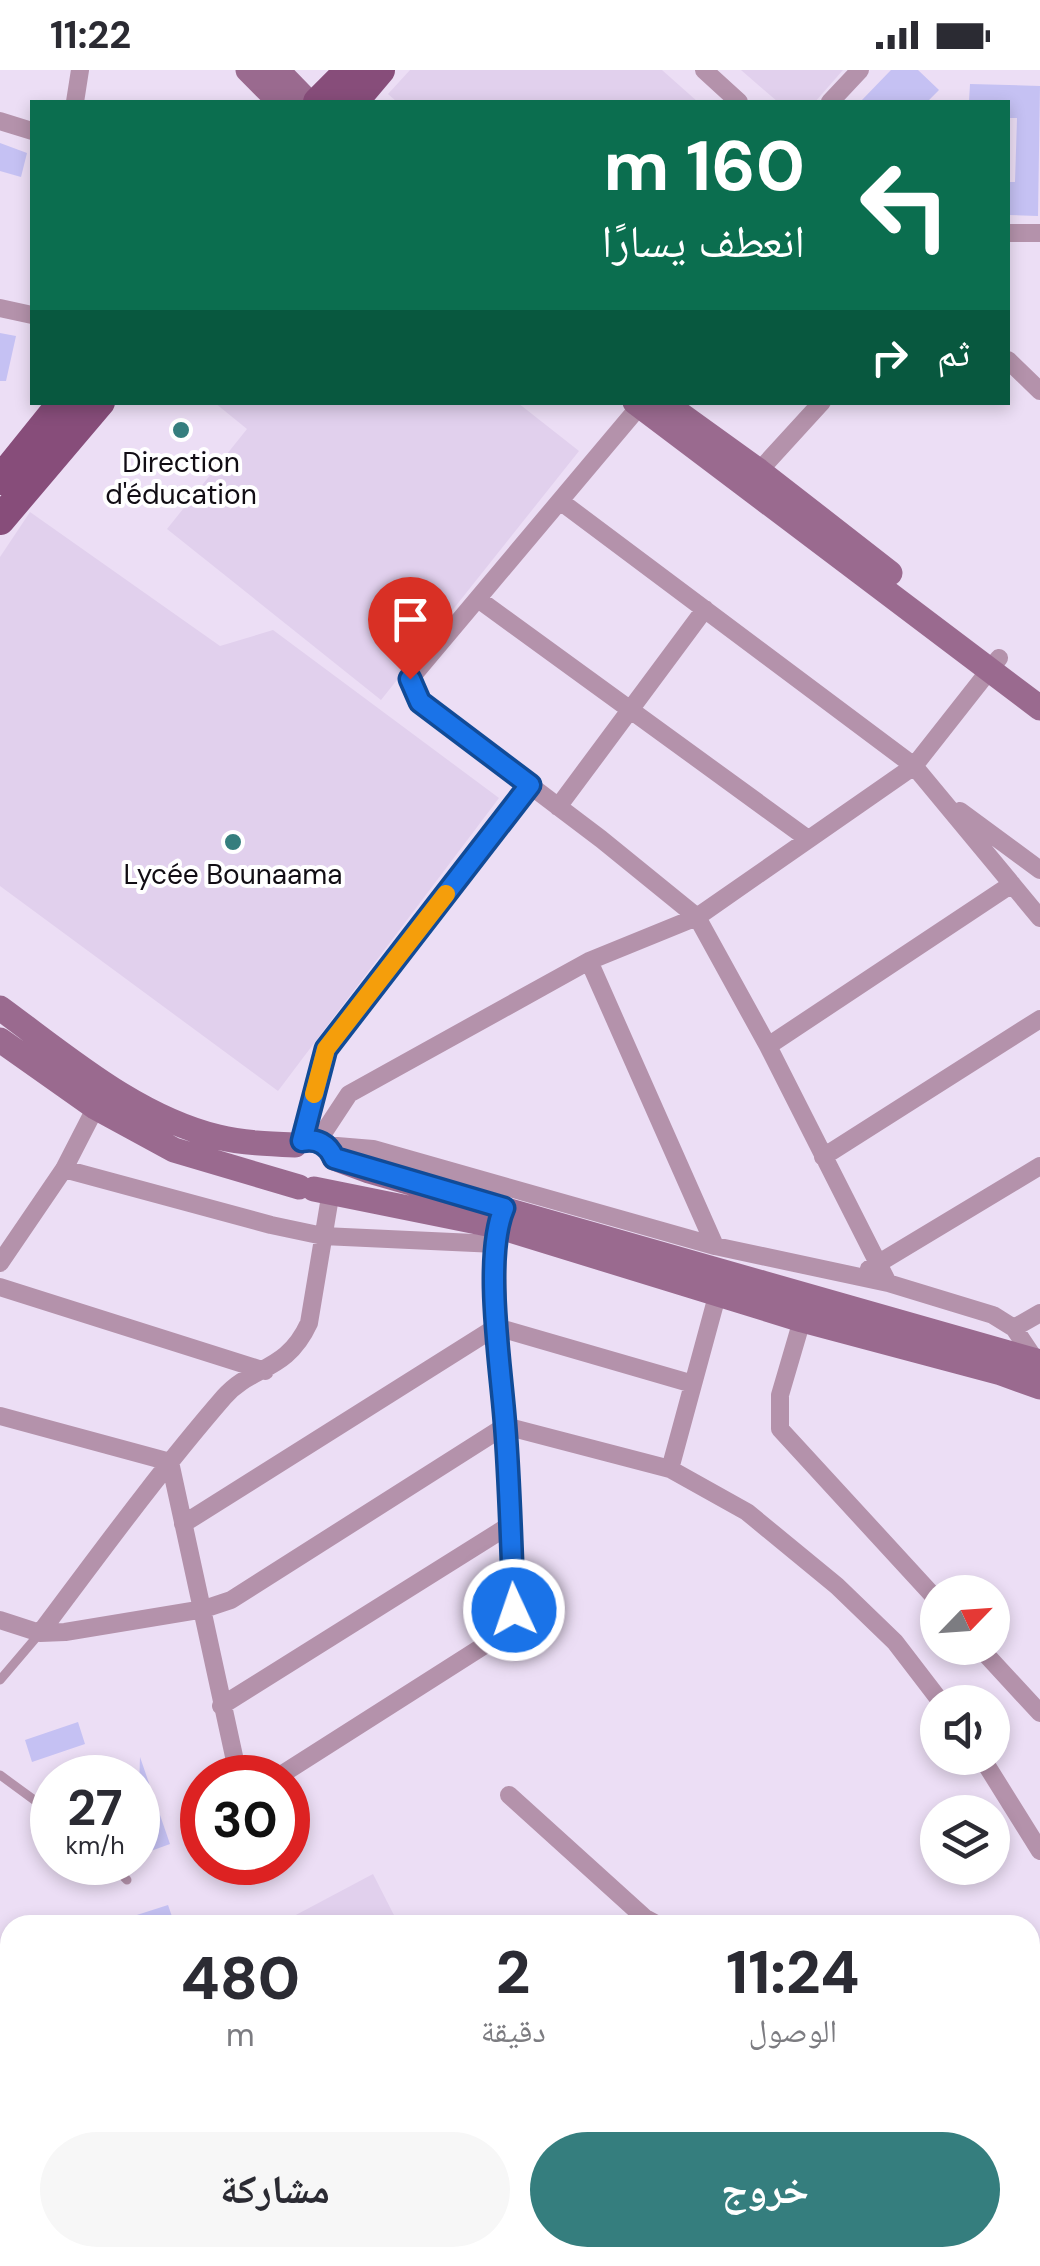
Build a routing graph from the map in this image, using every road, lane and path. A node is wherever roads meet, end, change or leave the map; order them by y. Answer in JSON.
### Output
{"nodes":[{"id":1,"x":80,"y":70,"type":"edge"},
{"id":2,"x":248,"y":70,"type":"edge"},
{"id":3,"x":277,"y":70,"type":"edge"},
{"id":4,"x":350,"y":70,"type":"edge"},
{"id":5,"x":380,"y":70,"type":"edge"},
{"id":6,"x":704,"y":70,"type":"edge"},
{"id":7,"x":860,"y":70,"type":"edge"},
{"id":8,"x":75,"y":100,"type":"edge"},
{"id":9,"x":278,"y":100,"type":"edge"},
{"id":10,"x":306,"y":100,"type":"edge"},
{"id":11,"x":320,"y":100,"type":"edge"},
{"id":12,"x":355,"y":100,"type":"edge"},
{"id":13,"x":737,"y":100,"type":"edge"},
{"id":14,"x":832,"y":100,"type":"edge"},
{"id":15,"x":0,"y":121,"type":"edge"},
{"id":16,"x":30,"y":130,"type":"edge"},
{"id":17,"x":1010,"y":233,"type":"edge"},
{"id":18,"x":1040,"y":233,"type":"edge"},
{"id":19,"x":0,"y":308,"type":"edge"},
{"id":20,"x":30,"y":314,"type":"edge"},
{"id":21,"x":1010,"y":362,"type":"edge"},
{"id":22,"x":1040,"y":391,"type":"edge"},
{"id":23,"x":61,"y":405,"type":"edge"},
{"id":24,"x":97,"y":405,"type":"edge"},
{"id":25,"x":643,"y":405,"type":"edge"},
{"id":26,"x":648,"y":405,"type":"edge"},
{"id":27,"x":648,"y":405,"type":"edge"},
{"id":28,"x":819,"y":405,"type":"edge"},
{"id":29,"x":759,"y":471,"type":"junction"},
{"id":30,"x":0,"y":479,"type":"edge"},
{"id":31,"x":560,"y":501,"type":"junction"},
{"id":32,"x":0,"y":520,"type":"edge"},
{"id":33,"x":478,"y":599,"type":"junction"},
{"id":34,"x":705,"y":610,"type":"junction"},
{"id":35,"x":995,"y":664,"type":"junction"},
{"id":36,"x":1040,"y":689,"type":"edge"},
{"id":37,"x":1040,"y":708,"type":"edge"},
{"id":38,"x":630,"y":710,"type":"junction"},
{"id":39,"x":914,"y":766,"type":"junction"},
{"id":40,"x":530,"y":785,"type":"junction"},
{"id":41,"x":938,"y":794,"type":"junction"},
{"id":42,"x":558,"y":806,"type":"junction"},
{"id":43,"x":808,"y":839,"type":"junction"},
{"id":44,"x":1040,"y":870,"type":"edge"},
{"id":45,"x":1012,"y":884,"type":"junction"},
{"id":46,"x":697,"y":917,"type":"junction"},
{"id":47,"x":1040,"y":918,"type":"edge"},
{"id":48,"x":589,"y":961,"type":"junction"},
{"id":49,"x":0,"y":1008,"type":"edge"},
{"id":50,"x":1040,"y":1019,"type":"edge"},
{"id":51,"x":0,"y":1040,"type":"edge"},
{"id":52,"x":768,"y":1046,"type":"junction"},
{"id":53,"x":101,"y":1096,"type":"junction"},
{"id":54,"x":314,"y":1146,"type":"junction"},
{"id":55,"x":823,"y":1157,"type":"junction"},
{"id":56,"x":1040,"y":1166,"type":"edge"},
{"id":57,"x":64,"y":1169,"type":"junction"},
{"id":58,"x":315,"y":1189,"type":"junction"},
{"id":59,"x":499,"y":1226,"type":"junction"},
{"id":60,"x":323,"y":1236,"type":"junction"},
{"id":61,"x":720,"y":1258,"type":"junction"},
{"id":62,"x":0,"y":1263,"type":"edge"},
{"id":63,"x":878,"y":1264,"type":"junction"},
{"id":64,"x":854,"y":1275,"type":"junction"},
{"id":65,"x":888,"y":1283,"type":"junction"},
{"id":66,"x":0,"y":1288,"type":"edge"},
{"id":67,"x":718,"y":1296,"type":"junction"},
{"id":68,"x":1040,"y":1313,"type":"edge"},
{"id":69,"x":802,"y":1320,"type":"junction"},
{"id":70,"x":496,"y":1326,"type":"junction"},
{"id":71,"x":1014,"y":1328,"type":"junction"},
{"id":72,"x":265,"y":1370,"type":"junction"},
{"id":73,"x":1039,"y":1370,"type":"edge"},
{"id":74,"x":693,"y":1384,"type":"junction"},
{"id":75,"x":0,"y":1416,"type":"edge"},
{"id":76,"x":505,"y":1426,"type":"junction"},
{"id":77,"x":170,"y":1462,"type":"junction"},
{"id":78,"x":670,"y":1468,"type":"junction"},
{"id":79,"x":183,"y":1524,"type":"junction"},
{"id":80,"x":510,"y":1525,"type":"junction"},
{"id":81,"x":920,"y":1581,"type":"edge"},
{"id":82,"x":204,"y":1609,"type":"junction"},
{"id":83,"x":0,"y":1620,"type":"edge"},
{"id":84,"x":40,"y":1633,"type":"junction"},
{"id":85,"x":996,"y":1665,"type":"edge"},
{"id":86,"x":0,"y":1680,"type":"edge"},
{"id":87,"x":928,"y":1685,"type":"edge"},
{"id":88,"x":222,"y":1706,"type":"junction"},
{"id":89,"x":1040,"y":1713,"type":"edge"},
{"id":90,"x":233,"y":1755,"type":"edge"},
{"id":91,"x":310,"y":1756,"type":"edge"},
{"id":92,"x":0,"y":1775,"type":"edge"},
{"id":93,"x":993,"y":1775,"type":"edge"},
{"id":94,"x":509,"y":1795,"type":"dead end"},
{"id":95,"x":30,"y":1798,"type":"edge"},
{"id":96,"x":1040,"y":1851,"type":"edge"},
{"id":97,"x":642,"y":1915,"type":"edge"}],
"edges":[{"from":1,"to":8,"type":"street"},
{"from":2,"to":9,"type":"street"},
{"from":3,"to":10,"type":"street"},
{"from":4,"to":11,"type":"main road"},
{"from":5,"to":12,"type":"main road"},
{"from":6,"to":13,"type":"street"},
{"from":7,"to":14,"type":"street"},
{"from":15,"to":16,"type":"street"},
{"from":17,"to":18,"type":"street"},
{"from":19,"to":20,"type":"street"},
{"from":21,"to":22,"type":"street"},
{"from":23,"to":30,"type":"main road"},
{"from":24,"to":32,"type":"main road"},
{"from":25,"to":31,"type":"street"},
{"from":26,"to":29,"type":"street"},
{"from":27,"to":35,"type":"street"},
{"from":28,"to":29,"type":"street"},
{"from":29,"to":35,"type":"street"},
{"from":31,"to":33,"type":"street"},
{"from":31,"to":34,"type":"street"},
{"from":33,"to":38,"type":"street"},
{"from":33,"to":40,"type":"street"},
{"from":34,"to":38,"type":"street"},
{"from":34,"to":39,"type":"street"},
{"from":35,"to":36,"type":"street"},
{"from":35,"to":37,"type":"street"},
{"from":35,"to":39,"type":"street"},
{"from":38,"to":42,"type":"street"},
{"from":38,"to":43,"type":"street"},
{"from":39,"to":41,"type":"street"},
{"from":39,"to":43,"type":"street"},
{"from":40,"to":42,"type":"street"},
{"from":40,"to":54,"type":"street"},
{"from":41,"to":44,"type":"street"},
{"from":41,"to":45,"type":"street"},
{"from":42,"to":46,"type":"street"},
{"from":43,"to":46,"type":"street"},
{"from":45,"to":47,"type":"street"},
{"from":45,"to":52,"type":"street"},
{"from":46,"to":48,"type":"street"},
{"from":46,"to":52,"type":"street"},
{"from":48,"to":54,"type":"street"},
{"from":48,"to":61,"type":"street"},
{"from":49,"to":53,"type":"street"},
{"from":50,"to":55,"type":"street"},
{"from":51,"to":53,"type":"street"},
{"from":52,"to":55,"type":"street"},
{"from":53,"to":54,"type":"street"},
{"from":53,"to":57,"type":"street"},
{"from":53,"to":58,"type":"street"},
{"from":54,"to":58,"type":"street"},
{"from":54,"to":58,"type":"street"},
{"from":54,"to":59,"type":"street"},
{"from":54,"to":61,"type":"street"},
{"from":55,"to":63,"type":"street"},
{"from":56,"to":63,"type":"street"},
{"from":57,"to":60,"type":"street"},
{"from":57,"to":62,"type":"street"},
{"from":58,"to":59,"type":"street"},
{"from":58,"to":60,"type":"street"},
{"from":59,"to":60,"type":"street"},
{"from":59,"to":61,"type":"street"},
{"from":59,"to":67,"type":"street"},
{"from":59,"to":70,"type":"street"},
{"from":60,"to":72,"type":"street"},
{"from":61,"to":64,"type":"street"},
{"from":61,"to":67,"type":"street"},
{"from":61,"to":73,"type":"street"},
{"from":63,"to":64,"type":"street"},
{"from":63,"to":65,"type":"street"},
{"from":64,"to":65,"type":"street"},
{"from":65,"to":71,"type":"street"},
{"from":66,"to":72,"type":"street"},
{"from":67,"to":69,"type":"street"},
{"from":67,"to":74,"type":"street"},
{"from":68,"to":71,"type":"street"},
{"from":69,"to":73,"type":"street"},
{"from":69,"to":81,"type":"street"},
{"from":70,"to":74,"type":"street"},
{"from":70,"to":76,"type":"street"},
{"from":70,"to":79,"type":"street"},
{"from":71,"to":73,"type":"street"},
{"from":72,"to":77,"type":"street"},
{"from":74,"to":78,"type":"street"},
{"from":75,"to":77,"type":"street"},
{"from":76,"to":78,"type":"street"},
{"from":76,"to":80,"type":"street"},
{"from":76,"to":82,"type":"street"},
{"from":77,"to":79,"type":"street"},
{"from":77,"to":84,"type":"street"},
{"from":78,"to":87,"type":"street"},
{"from":79,"to":82,"type":"street"},
{"from":80,"to":88,"type":"street"},
{"from":80,"to":91,"type":"street"},
{"from":82,"to":84,"type":"street"},
{"from":82,"to":88,"type":"street"},
{"from":83,"to":84,"type":"street"},
{"from":84,"to":86,"type":"lane"},
{"from":85,"to":89,"type":"street"},
{"from":88,"to":90,"type":"street"},
{"from":92,"to":95,"type":"lane"},
{"from":93,"to":96,"type":"street"},
{"from":94,"to":97,"type":"street"}]}
